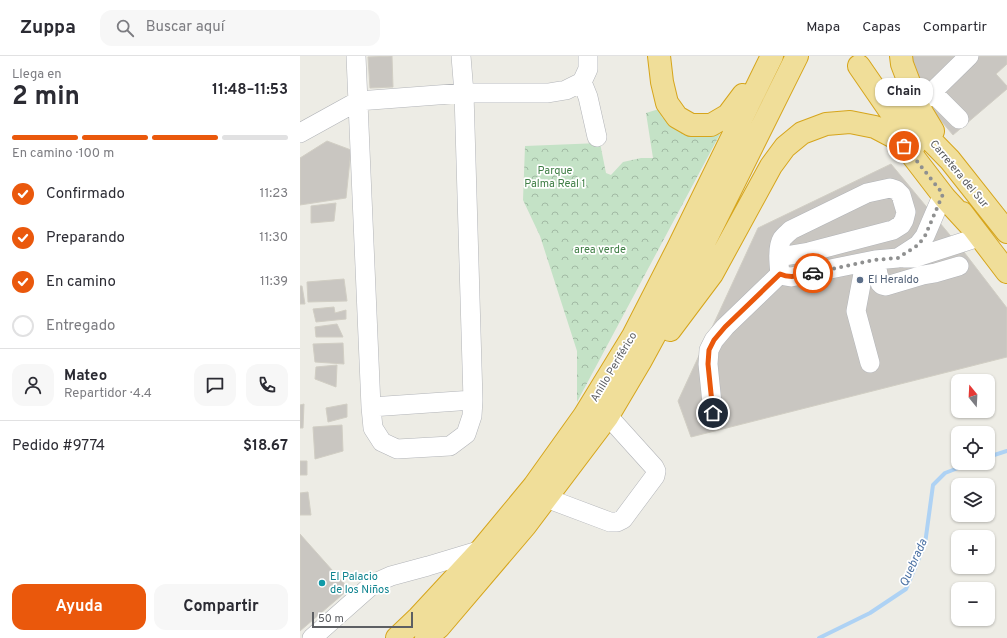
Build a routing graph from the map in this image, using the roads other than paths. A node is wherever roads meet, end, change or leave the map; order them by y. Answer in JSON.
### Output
{"nodes":[{"id":1,"x":356,"y":56,"type":"edge"},
{"id":2,"x":461,"y":56,"type":"edge"},
{"id":3,"x":588,"y":56,"type":"edge"},
{"id":4,"x":659,"y":56,"type":"edge"},
{"id":5,"x":771,"y":56,"type":"edge"},
{"id":6,"x":797,"y":56,"type":"edge"},
{"id":7,"x":901,"y":56,"type":"edge"},
{"id":8,"x":969,"y":56,"type":"edge"},
{"id":9,"x":854,"y":61,"type":"edge"},
{"id":10,"x":582,"y":82,"type":"junction"},
{"id":11,"x":464,"y":93,"type":"junction"},
{"id":12,"x":925,"y":99,"type":"junction"},
{"id":13,"x":358,"y":101,"type":"junction"},
{"id":14,"x":959,"y":119,"type":"dead end"},
{"id":15,"x":300,"y":133,"type":"edge"},
{"id":16,"x":597,"y":137,"type":"dead end"},
{"id":17,"x":950,"y":160,"type":"junction"},
{"id":18,"x":943,"y":194,"type":"junction"},
{"id":19,"x":974,"y":231,"type":"junction"},
{"id":20,"x":1007,"y":232,"type":"edge"},
{"id":21,"x":898,"y":258,"type":"junction"},
{"id":22,"x":870,"y":261,"type":"junction"},
{"id":23,"x":780,"y":265,"type":"junction"},
{"id":24,"x":959,"y":266,"type":"dead end"},
{"id":25,"x":1007,"y":272,"type":"edge"},
{"id":26,"x":640,"y":362,"type":"junction"},
{"id":27,"x":870,"y":363,"type":"dead end"},
{"id":28,"x":473,"y":400,"type":"junction"},
{"id":29,"x":370,"y":407,"type":"junction"},
{"id":30,"x":713,"y":413,"type":"dead end"},
{"id":31,"x":608,"y":416,"type":"junction"},
{"id":32,"x":546,"y":498,"type":"junction"},
{"id":33,"x":481,"y":550,"type":"junction"},
{"id":34,"x":312,"y":638,"type":"edge"},
{"id":35,"x":397,"y":638,"type":"edge"},
{"id":36,"x":426,"y":638,"type":"edge"}],
"edges":[{"from":1,"to":13,"type":"street"},
{"from":2,"to":11,"type":"street"},
{"from":3,"to":10,"type":"street"},
{"from":4,"to":5,"type":"highway"},
{"from":5,"to":33,"type":"highway","name":"Anillo Periférico"},
{"from":6,"to":26,"type":"highway","name":"Anillo Periférico"},
{"from":7,"to":12,"type":"highway"},
{"from":8,"to":12,"type":"street"},
{"from":9,"to":17,"type":"highway","name":"Carretera del Sur"},
{"from":9,"to":19,"type":"highway","name":"Carretera del Sur"},
{"from":10,"to":11,"type":"street"},
{"from":10,"to":16,"type":"street"},
{"from":11,"to":13,"type":"street"},
{"from":11,"to":28,"type":"street"},
{"from":12,"to":14,"type":"street"},
{"from":12,"to":17,"type":"highway"},
{"from":13,"to":15,"type":"street"},
{"from":13,"to":29,"type":"street"},
{"from":17,"to":20,"type":"highway","name":"Carretera del Sur"},
{"from":18,"to":19,"type":"highway"},
{"from":18,"to":21,"type":"street"},
{"from":18,"to":26,"type":"highway"},
{"from":19,"to":21,"type":"street"},
{"from":19,"to":25,"type":"highway","name":"Carretera del Sur"},
{"from":21,"to":22,"type":"street"},
{"from":22,"to":23,"type":"street"},
{"from":22,"to":24,"type":"street"},
{"from":22,"to":27,"type":"street"},
{"from":23,"to":23,"type":"street"},
{"from":23,"to":30,"type":"street"},
{"from":26,"to":31,"type":"highway","name":"Anillo Periférico"},
{"from":28,"to":29,"type":"street"},
{"from":28,"to":29,"type":"street"},
{"from":31,"to":32,"type":"highway","name":"Anillo Periférico"},
{"from":31,"to":32,"type":"street"},
{"from":32,"to":36,"type":"highway","name":"Anillo Periférico"},
{"from":33,"to":34,"type":"street"},
{"from":33,"to":35,"type":"highway","name":"Anillo Periférico"}]}
